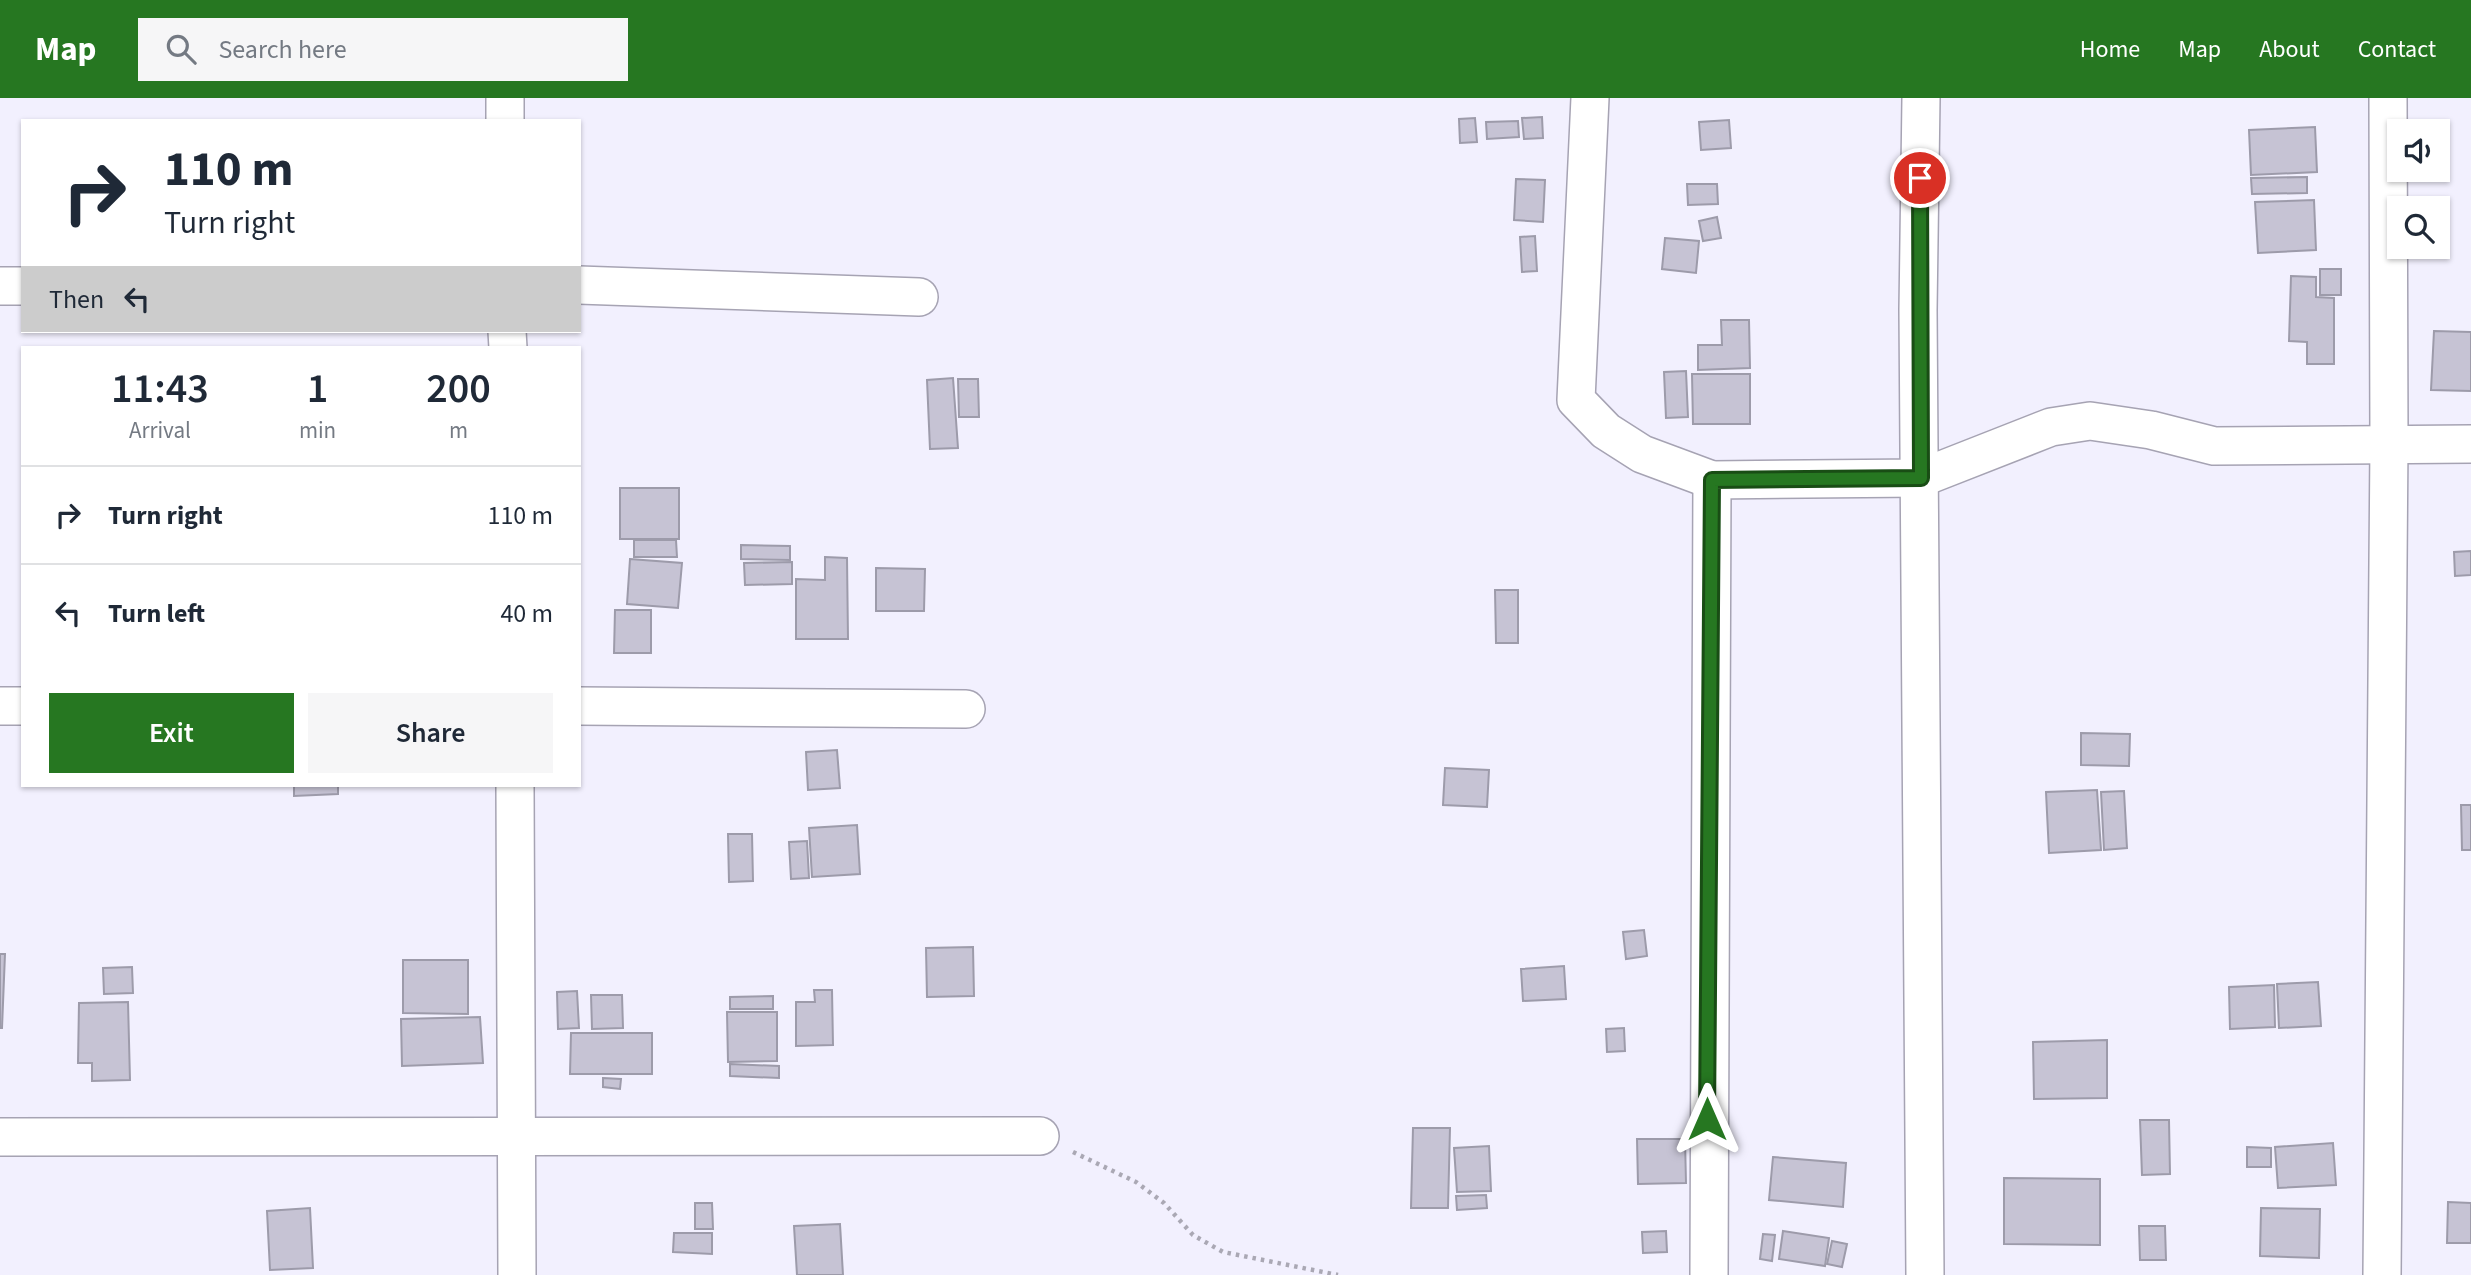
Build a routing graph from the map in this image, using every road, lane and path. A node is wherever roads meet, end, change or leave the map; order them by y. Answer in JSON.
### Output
{"nodes":[{"id":1,"x":505,"y":98,"type":"edge"},
{"id":2,"x":1590,"y":98,"type":"edge"},
{"id":3,"x":1921,"y":98,"type":"edge"},
{"id":4,"x":2388,"y":98,"type":"edge"},
{"id":5,"x":505,"y":119,"type":"edge"},
{"id":6,"x":581,"y":285,"type":"edge"},
{"id":7,"x":0,"y":286,"type":"edge"},
{"id":8,"x":21,"y":286,"type":"edge"},
{"id":9,"x":919,"y":297,"type":"dead end"},
{"id":10,"x":2389,"y":444,"type":"junction"},
{"id":11,"x":2471,"y":444,"type":"edge"},
{"id":12,"x":1921,"y":478,"type":"junction"},
{"id":13,"x":1712,"y":480,"type":"junction"},
{"id":14,"x":0,"y":706,"type":"edge"},
{"id":15,"x":21,"y":706,"type":"edge"},
{"id":16,"x":581,"y":706,"type":"edge"},
{"id":17,"x":966,"y":709,"type":"dead end"},
{"id":18,"x":515,"y":787,"type":"edge"},
{"id":19,"x":1040,"y":1136,"type":"joint"},
{"id":20,"x":0,"y":1137,"type":"edge"},
{"id":21,"x":515,"y":1137,"type":"junction"},
{"id":22,"x":517,"y":1275,"type":"edge"},
{"id":23,"x":1338,"y":1275,"type":"edge"},
{"id":24,"x":1709,"y":1275,"type":"edge"},
{"id":25,"x":1925,"y":1275,"type":"edge"},
{"id":26,"x":2382,"y":1275,"type":"edge"}],
"edges":[{"from":1,"to":5,"type":"street"},
{"from":2,"to":13,"type":"street"},
{"from":3,"to":12,"type":"street"},
{"from":4,"to":10,"type":"street"},
{"from":6,"to":9,"type":"street"},
{"from":7,"to":8,"type":"street"},
{"from":10,"to":11,"type":"street"},
{"from":10,"to":12,"type":"street"},
{"from":10,"to":26,"type":"street"},
{"from":12,"to":13,"type":"street"},
{"from":12,"to":25,"type":"street"},
{"from":13,"to":24,"type":"street"},
{"from":14,"to":15,"type":"street"},
{"from":16,"to":17,"type":"street"},
{"from":18,"to":21,"type":"street"},
{"from":19,"to":21,"type":"street"},
{"from":19,"to":23,"type":"path"},
{"from":20,"to":21,"type":"street"},
{"from":21,"to":22,"type":"street"}]}
